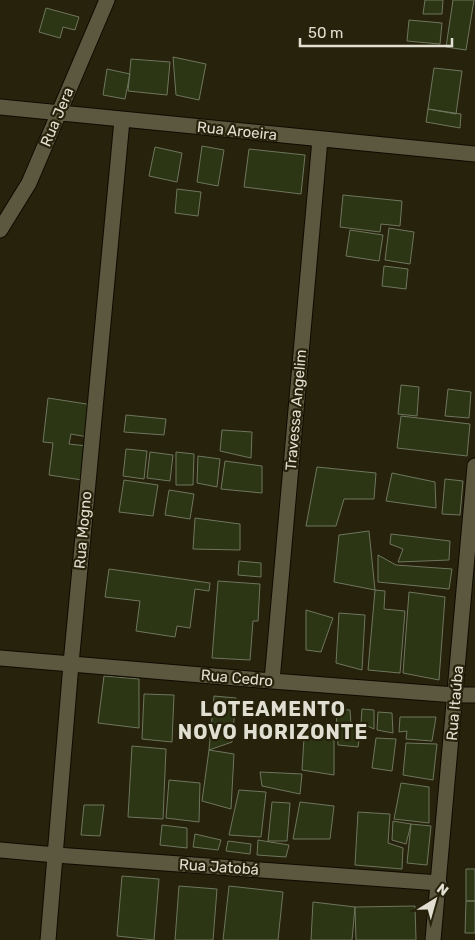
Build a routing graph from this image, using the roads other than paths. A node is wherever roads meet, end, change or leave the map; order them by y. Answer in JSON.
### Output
{"nodes":[{"id":1,"x":107,"y":0,"type":"edge"},
{"id":2,"x":0,"y":107,"type":"edge"},
{"id":3,"x":58,"y":113,"type":"junction"},
{"id":4,"x":122,"y":120,"type":"junction"},
{"id":5,"x":320,"y":139,"type":"junction"},
{"id":6,"x":475,"y":154,"type":"edge"},
{"id":7,"x":0,"y":230,"type":"edge"},
{"id":8,"x":475,"y":466,"type":"edge"},
{"id":9,"x":0,"y":658,"type":"edge"},
{"id":10,"x":70,"y":664,"type":"junction"},
{"id":11,"x":272,"y":681,"type":"junction"},
{"id":12,"x":455,"y":695,"type":"junction"},
{"id":13,"x":475,"y":695,"type":"edge"},
{"id":14,"x":0,"y":850,"type":"edge"},
{"id":15,"x":56,"y":855,"type":"junction"},
{"id":16,"x":439,"y":882,"type":"junction"},
{"id":17,"x":48,"y":940,"type":"edge"},
{"id":18,"x":433,"y":940,"type":"edge"}],
"edges":[{"from":1,"to":3,"type":"street","name":"Rua Jera"},
{"from":2,"to":3,"type":"street","name":"Rua Aroeira"},
{"from":3,"to":4,"type":"street","name":"Rua Aroeira"},
{"from":3,"to":7,"type":"street","name":"Rua Jera"},
{"from":4,"to":5,"type":"street","name":"Rua Aroeira"},
{"from":4,"to":10,"type":"street","name":"Rua Mogno"},
{"from":5,"to":6,"type":"street","name":"Rua Aroeira"},
{"from":5,"to":11,"type":"street","name":"Travessa Angelim"},
{"from":8,"to":12,"type":"street","name":"Rua Itaúba"},
{"from":9,"to":10,"type":"street","name":"Rua Cedro"},
{"from":10,"to":11,"type":"street","name":"Rua Cedro"},
{"from":10,"to":15,"type":"street","name":"Rua Mogno"},
{"from":11,"to":12,"type":"street","name":"Rua Cedro"},
{"from":12,"to":13,"type":"street","name":"Rua Cedro"},
{"from":12,"to":16,"type":"street","name":"Rua Itaúba"},
{"from":14,"to":15,"type":"street","name":"Rua Jatobá"},
{"from":15,"to":16,"type":"street","name":"Rua Jatobá"},
{"from":15,"to":17,"type":"street","name":"Rua Mogno"},
{"from":16,"to":18,"type":"street","name":"Rua Itaúba"}]}
